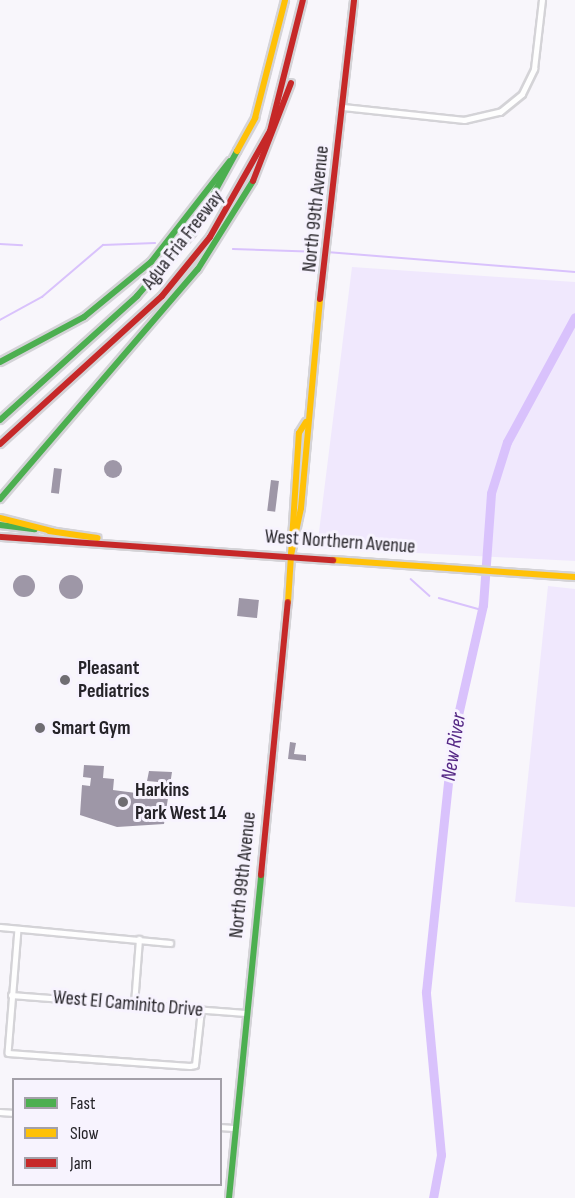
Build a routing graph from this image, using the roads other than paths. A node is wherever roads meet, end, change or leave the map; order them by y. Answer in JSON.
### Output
{"nodes":[{"id":1,"x":285,"y":0,"type":"edge"},
{"id":2,"x":303,"y":0,"type":"edge"},
{"id":3,"x":354,"y":0,"type":"edge"},
{"id":4,"x":542,"y":0,"type":"edge"},
{"id":5,"x":296,"y":46,"type":"junction"},
{"id":6,"x":343,"y":107,"type":"junction"},
{"id":7,"x":246,"y":138,"type":"junction"},
{"id":8,"x":0,"y":362,"type":"edge"},
{"id":9,"x":0,"y":420,"type":"edge"},
{"id":10,"x":0,"y":444,"type":"edge"},
{"id":11,"x":1,"y":499,"type":"edge"},
{"id":12,"x":0,"y":518,"type":"edge"},
{"id":13,"x":0,"y":525,"type":"edge"},
{"id":14,"x":52,"y":531,"type":"junction"},
{"id":15,"x":0,"y":537,"type":"edge"},
{"id":16,"x":102,"y":540,"type":"junction"},
{"id":17,"x":291,"y":555,"type":"junction"},
{"id":18,"x":575,"y":577,"type":"edge"},
{"id":19,"x":0,"y":927,"type":"edge"},
{"id":20,"x":18,"y":929,"type":"junction"},
{"id":21,"x":139,"y":939,"type":"junction"},
{"id":22,"x":171,"y":944,"type":"dead end"},
{"id":23,"x":11,"y":995,"type":"junction"},
{"id":24,"x":134,"y":1004,"type":"junction"},
{"id":25,"x":201,"y":1010,"type":"junction"},
{"id":26,"x":245,"y":1013,"type":"junction"},
{"id":27,"x":222,"y":1127,"type":"edge"},
{"id":28,"x":236,"y":1128,"type":"junction"},
{"id":29,"x":229,"y":1198,"type":"edge"}],
"edges":[{"from":1,"to":7,"type":"main road","name":"Agua Fria Freeway"},
{"from":2,"to":5,"type":"main road","name":"Agua Fria Freeway"},
{"from":3,"to":6,"type":"main road","name":"North 99th Avenue"},
{"from":4,"to":6,"type":"street"},
{"from":5,"to":10,"type":"main road","name":"Agua Fria Freeway"},
{"from":5,"to":11,"type":"main road"},
{"from":6,"to":17,"type":"main road","name":"North 99th Avenue"},
{"from":7,"to":8,"type":"main road"},
{"from":7,"to":9,"type":"main road","name":"Agua Fria Freeway"},
{"from":12,"to":14,"type":"main road"},
{"from":13,"to":14,"type":"main road","name":"West Northern Avenue"},
{"from":14,"to":16,"type":"main road","name":"West Northern Avenue"},
{"from":15,"to":16,"type":"main road","name":"West Northern Avenue"},
{"from":16,"to":17,"type":"main road","name":"West Northern Avenue"},
{"from":17,"to":18,"type":"main road","name":"West Northern Avenue"},
{"from":17,"to":26,"type":"main road","name":"North 99th Avenue"},
{"from":19,"to":20,"type":"street"},
{"from":20,"to":21,"type":"street"},
{"from":20,"to":23,"type":"street"},
{"from":21,"to":22,"type":"street"},
{"from":21,"to":24,"type":"street"},
{"from":23,"to":24,"type":"street","name":"West El Caminito Drive"},
{"from":23,"to":25,"type":"street"},
{"from":24,"to":25,"type":"street","name":"West El Caminito Drive"},
{"from":25,"to":26,"type":"street","name":"West El Caminito Drive"},
{"from":26,"to":28,"type":"main road","name":"North 99th Avenue"},
{"from":27,"to":28,"type":"street"},
{"from":28,"to":29,"type":"main road","name":"North 99th Avenue"}]}
